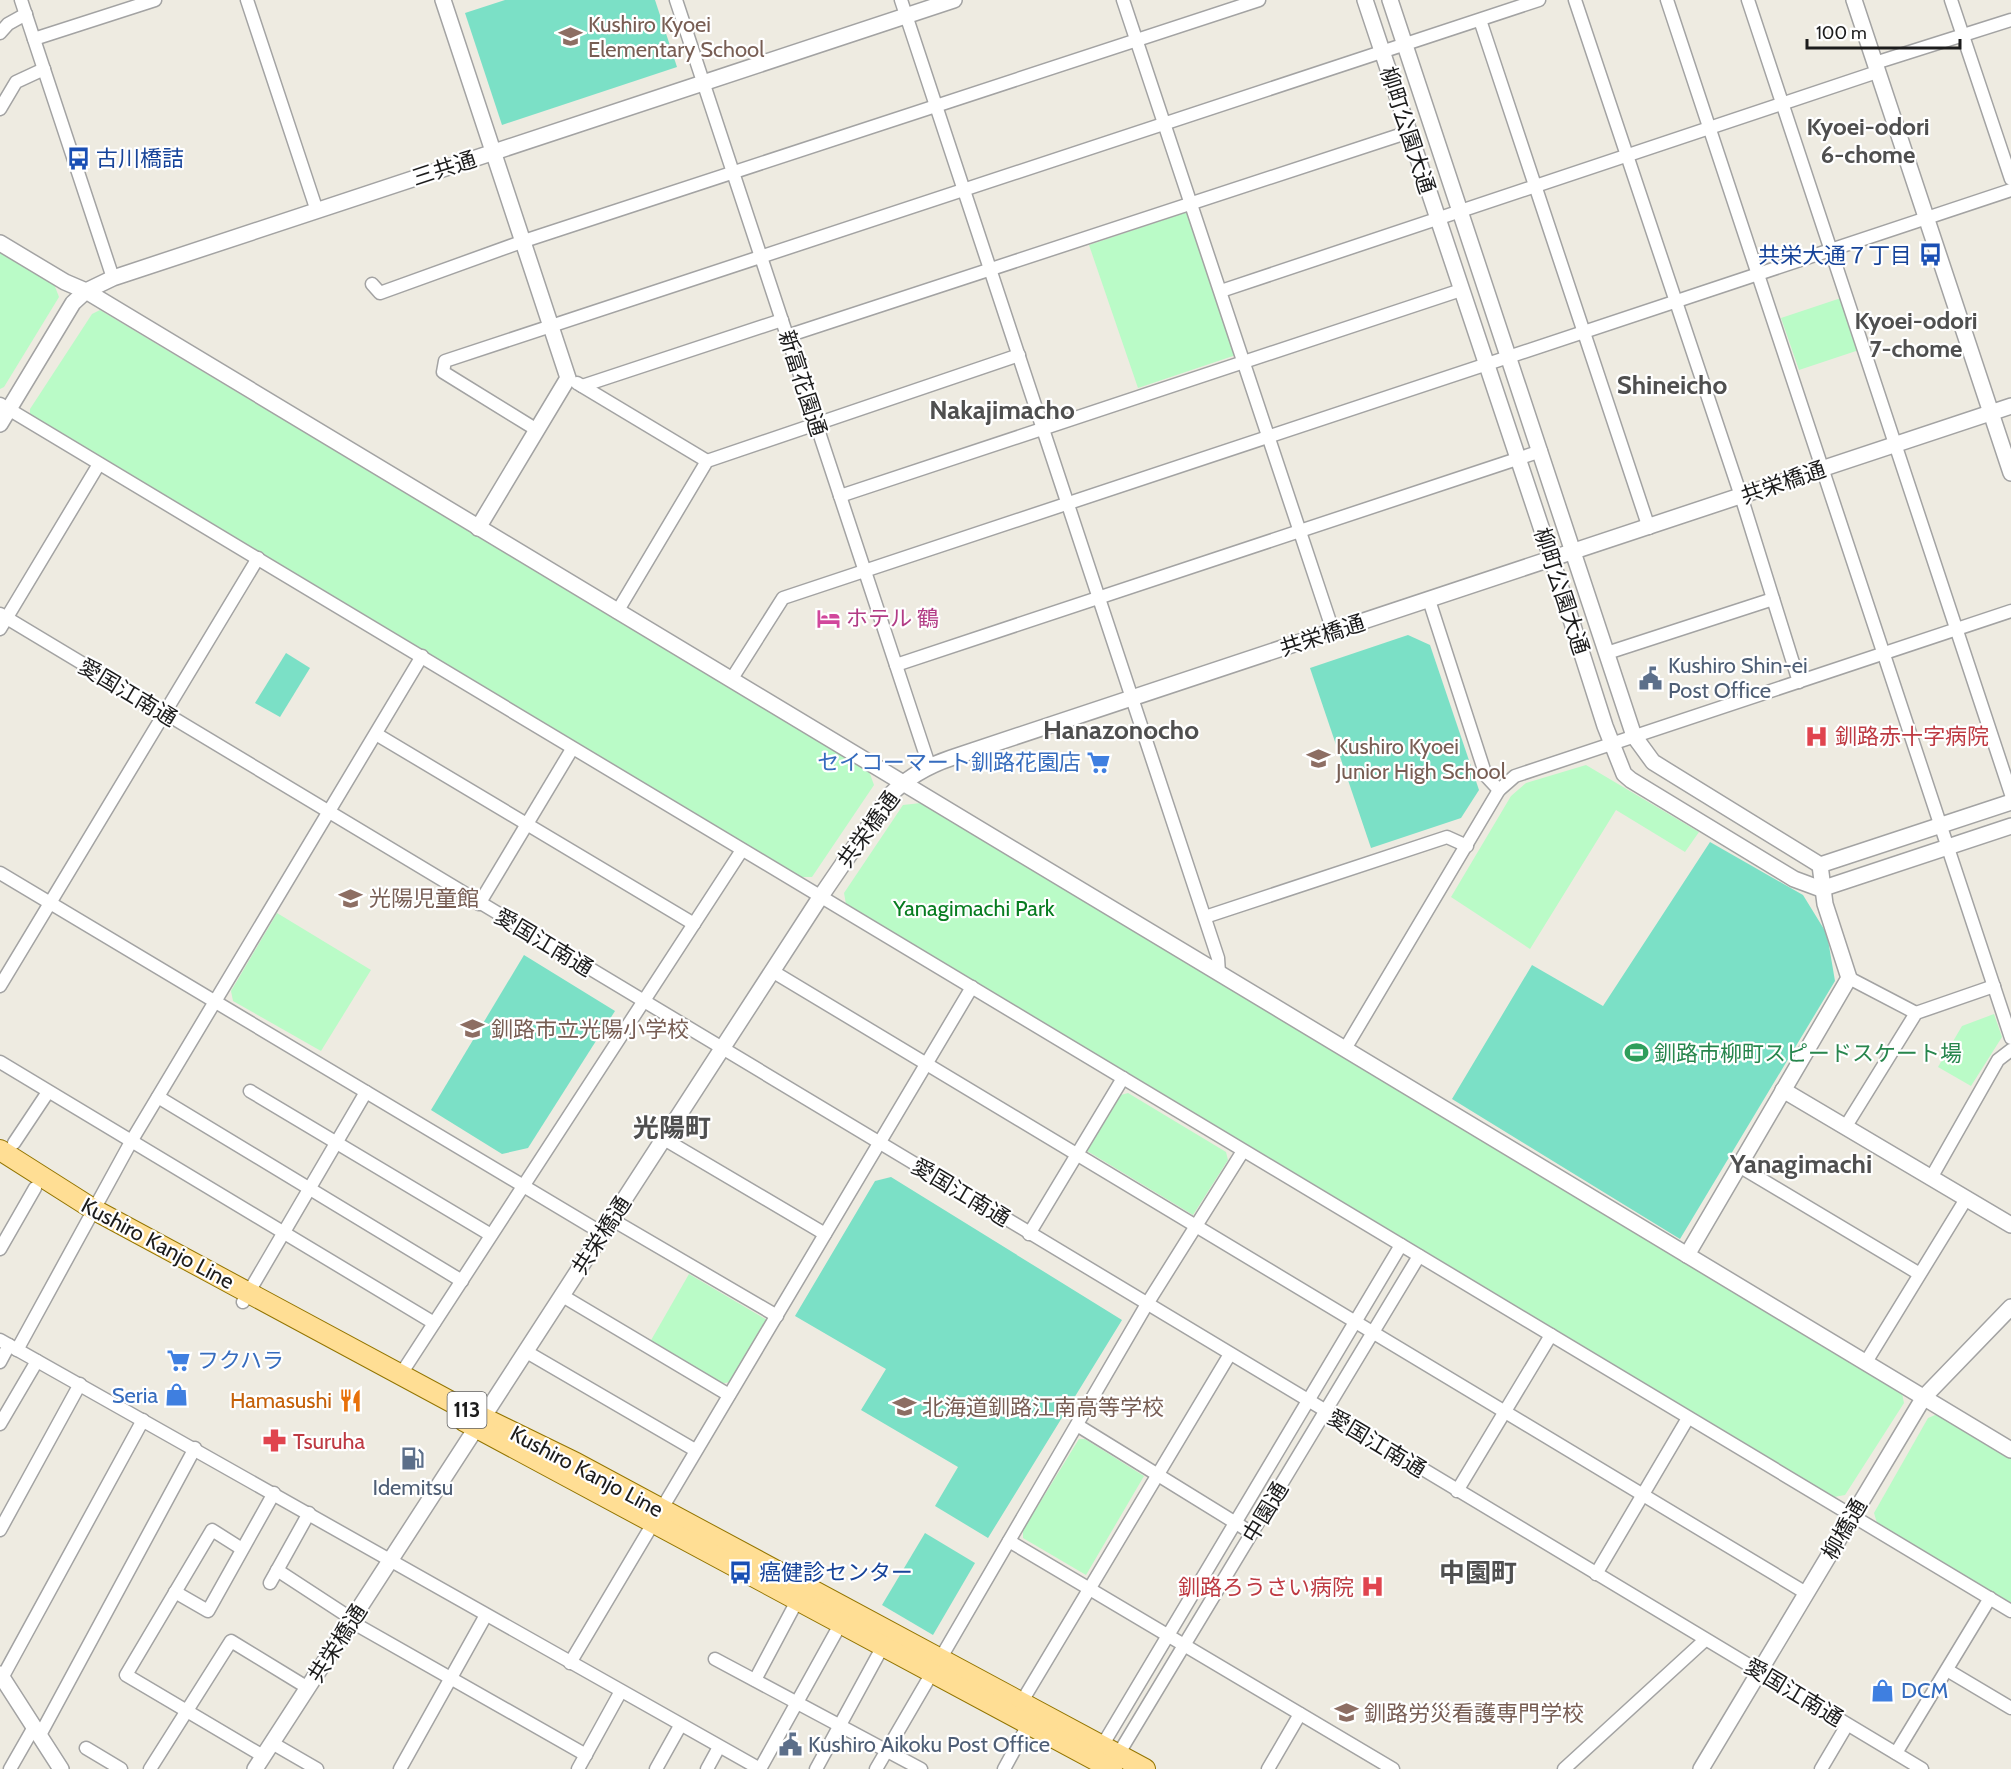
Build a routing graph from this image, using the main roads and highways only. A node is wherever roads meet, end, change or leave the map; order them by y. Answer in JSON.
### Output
{"nodes":[{"id":1,"x":7,"y":1146,"type":"edge"},
{"id":2,"x":0,"y":1164,"type":"edge"},
{"id":3,"x":90,"y":1214,"type":"junction"},
{"id":4,"x":246,"y":1297,"type":"junction"},
{"id":5,"x":479,"y":1422,"type":"junction"},
{"id":6,"x":657,"y":1516,"type":"junction"},
{"id":7,"x":936,"y":1665,"type":"junction"},
{"id":8,"x":1107,"y":1759,"type":"edge"},
{"id":9,"x":1145,"y":1769,"type":"edge"}],
"edges":[{"from":1,"to":3,"type":"main road","name":"Kushiro Kanjo Line","number":"113"},
{"from":2,"to":3,"type":"main road","name":"Kushiro Kanjo Line","number":"113"},
{"from":3,"to":4,"type":"main road","name":"Kushiro Kanjo Line","number":"113"},
{"from":4,"to":5,"type":"main road","name":"Kushiro Kanjo Line","number":"113"},
{"from":4,"to":5,"type":"main road","name":"Kushiro Kanjo Line","number":"113"},
{"from":5,"to":6,"type":"main road","name":"Kushiro Kanjo Line","number":"113"},
{"from":6,"to":7,"type":"main road","name":"Kushiro Kanjo Line","number":"113"},
{"from":6,"to":7,"type":"main road","name":"Kushiro Kanjo Line","number":"113"},
{"from":7,"to":8,"type":"main road","name":"Kushiro Kanjo Line","number":"113"},
{"from":7,"to":8,"type":"main road","name":"Kushiro Kanjo Line","number":"113"},
{"from":8,"to":9,"type":"main road","name":"Kushiro Kanjo Line","number":"113"}]}
